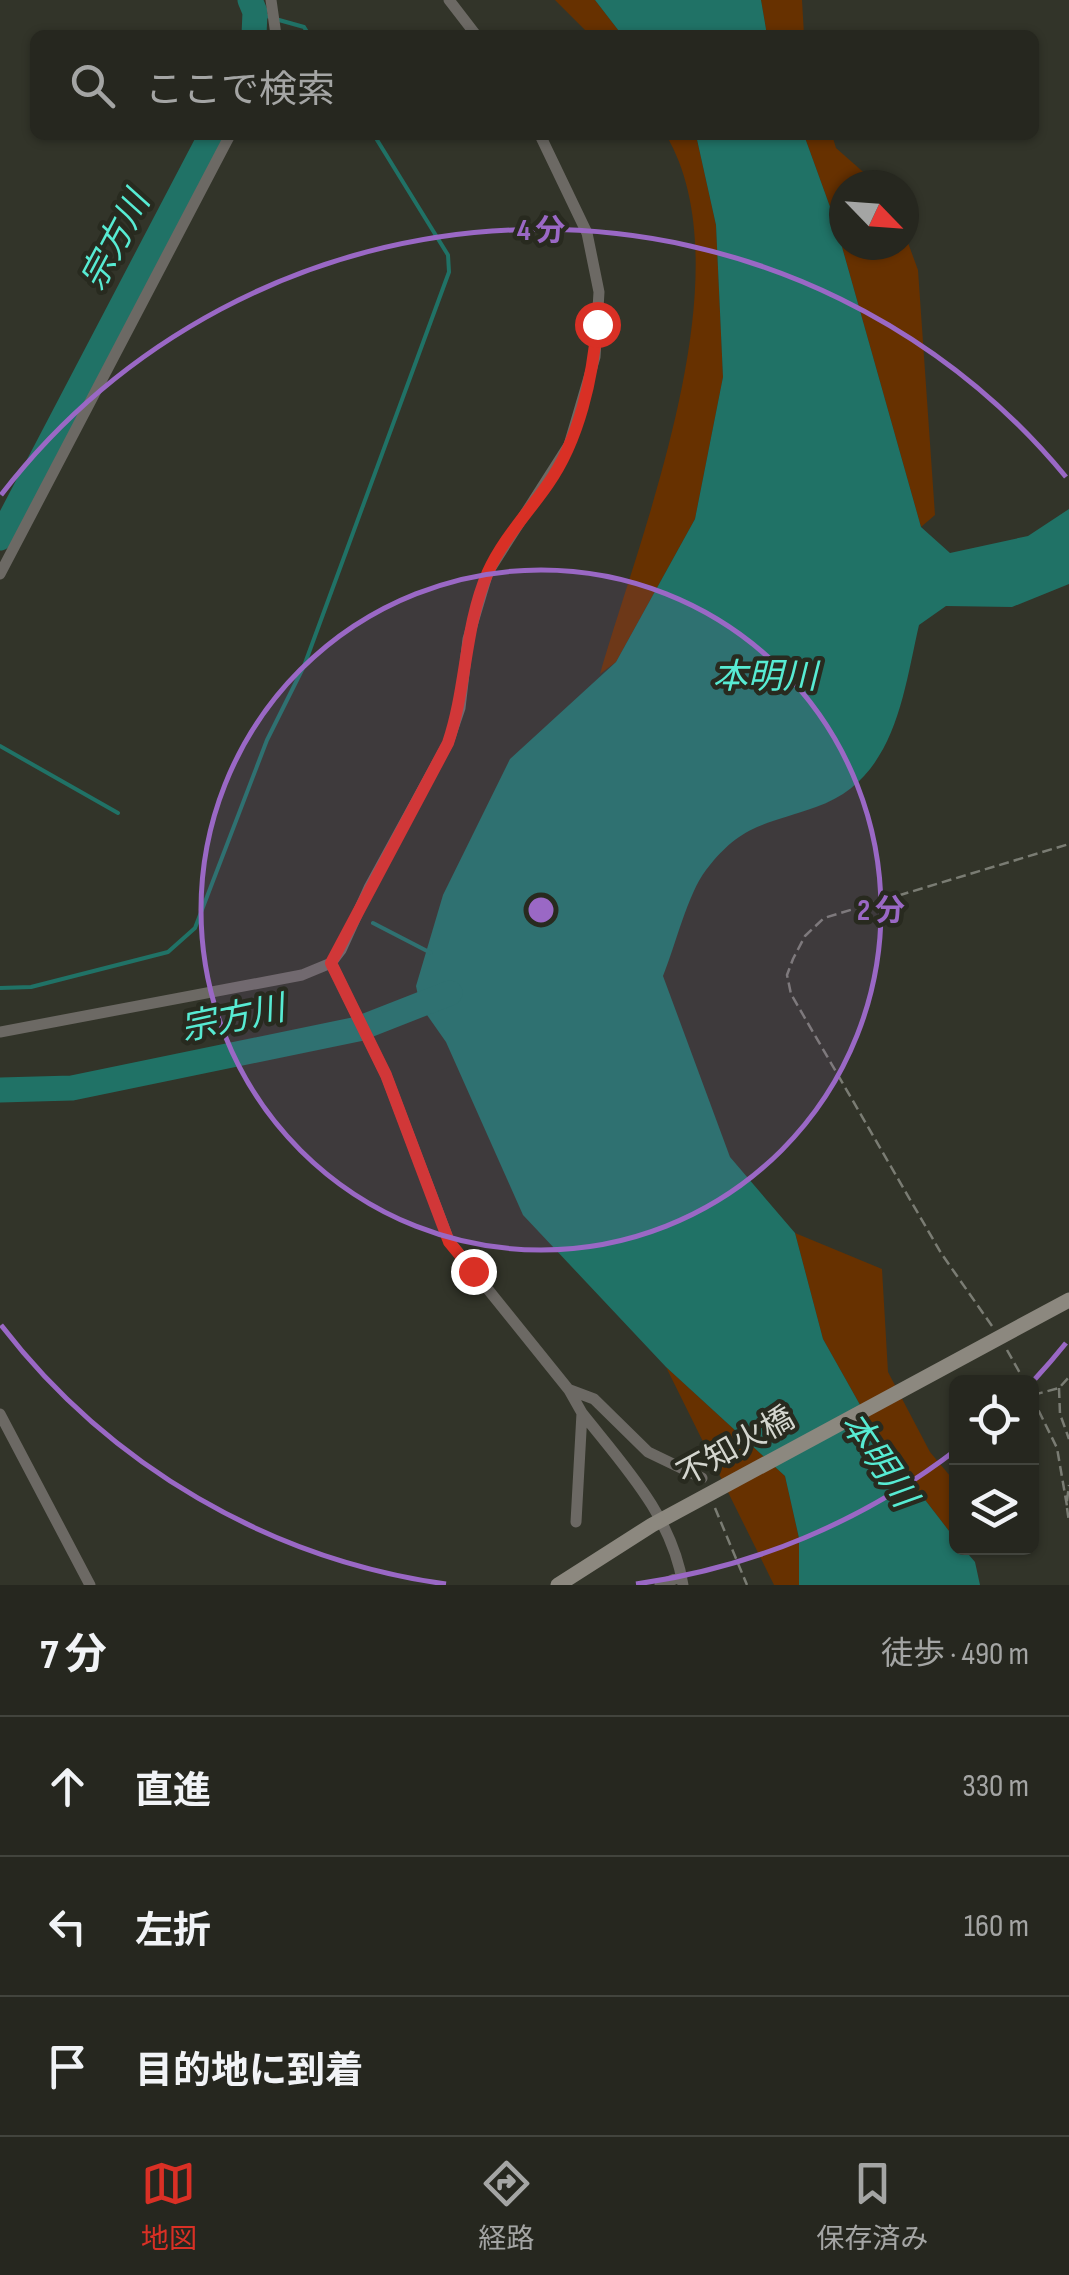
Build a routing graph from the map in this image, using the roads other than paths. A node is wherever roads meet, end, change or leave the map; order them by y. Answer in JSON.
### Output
{"nodes":[{"id":1,"x":271,"y":0,"type":"edge"},
{"id":2,"x":448,"y":0,"type":"edge"},
{"id":3,"x":275,"y":30,"type":"edge"},
{"id":4,"x":472,"y":30,"type":"edge"},
{"id":5,"x":227,"y":140,"type":"edge"},
{"id":6,"x":542,"y":140,"type":"edge"},
{"id":7,"x":0,"y":574,"type":"edge"},
{"id":8,"x":331,"y":963,"type":"junction"},
{"id":9,"x":0,"y":1032,"type":"edge"},
{"id":10,"x":1069,"y":1300,"type":"edge"},
{"id":11,"x":570,"y":1390,"type":"junction"},
{"id":12,"x":582,"y":1413,"type":"junction"},
{"id":13,"x":0,"y":1414,"type":"edge"},
{"id":14,"x":702,"y":1478,"type":"road end"},
{"id":15,"x":576,"y":1522,"type":"dead end"},
{"id":16,"x":683,"y":1581,"type":"edge"},
{"id":17,"x":90,"y":1585,"type":"edge"},
{"id":18,"x":558,"y":1585,"type":"edge"},
{"id":19,"x":660,"y":1585,"type":"edge"}],
"edges":[{"from":1,"to":3,"type":"street"},
{"from":2,"to":4,"type":"street"},
{"from":5,"to":7,"type":"street"},
{"from":6,"to":8,"type":"street"},
{"from":8,"to":9,"type":"street"},
{"from":8,"to":11,"type":"street"},
{"from":10,"to":18,"type":"main road","name":"不知火橋"},
{"from":11,"to":12,"type":"street"},
{"from":11,"to":14,"type":"street"},
{"from":12,"to":15,"type":"street"},
{"from":12,"to":16,"type":"street"},
{"from":13,"to":17,"type":"street"},
{"from":16,"to":19,"type":"street"}]}
